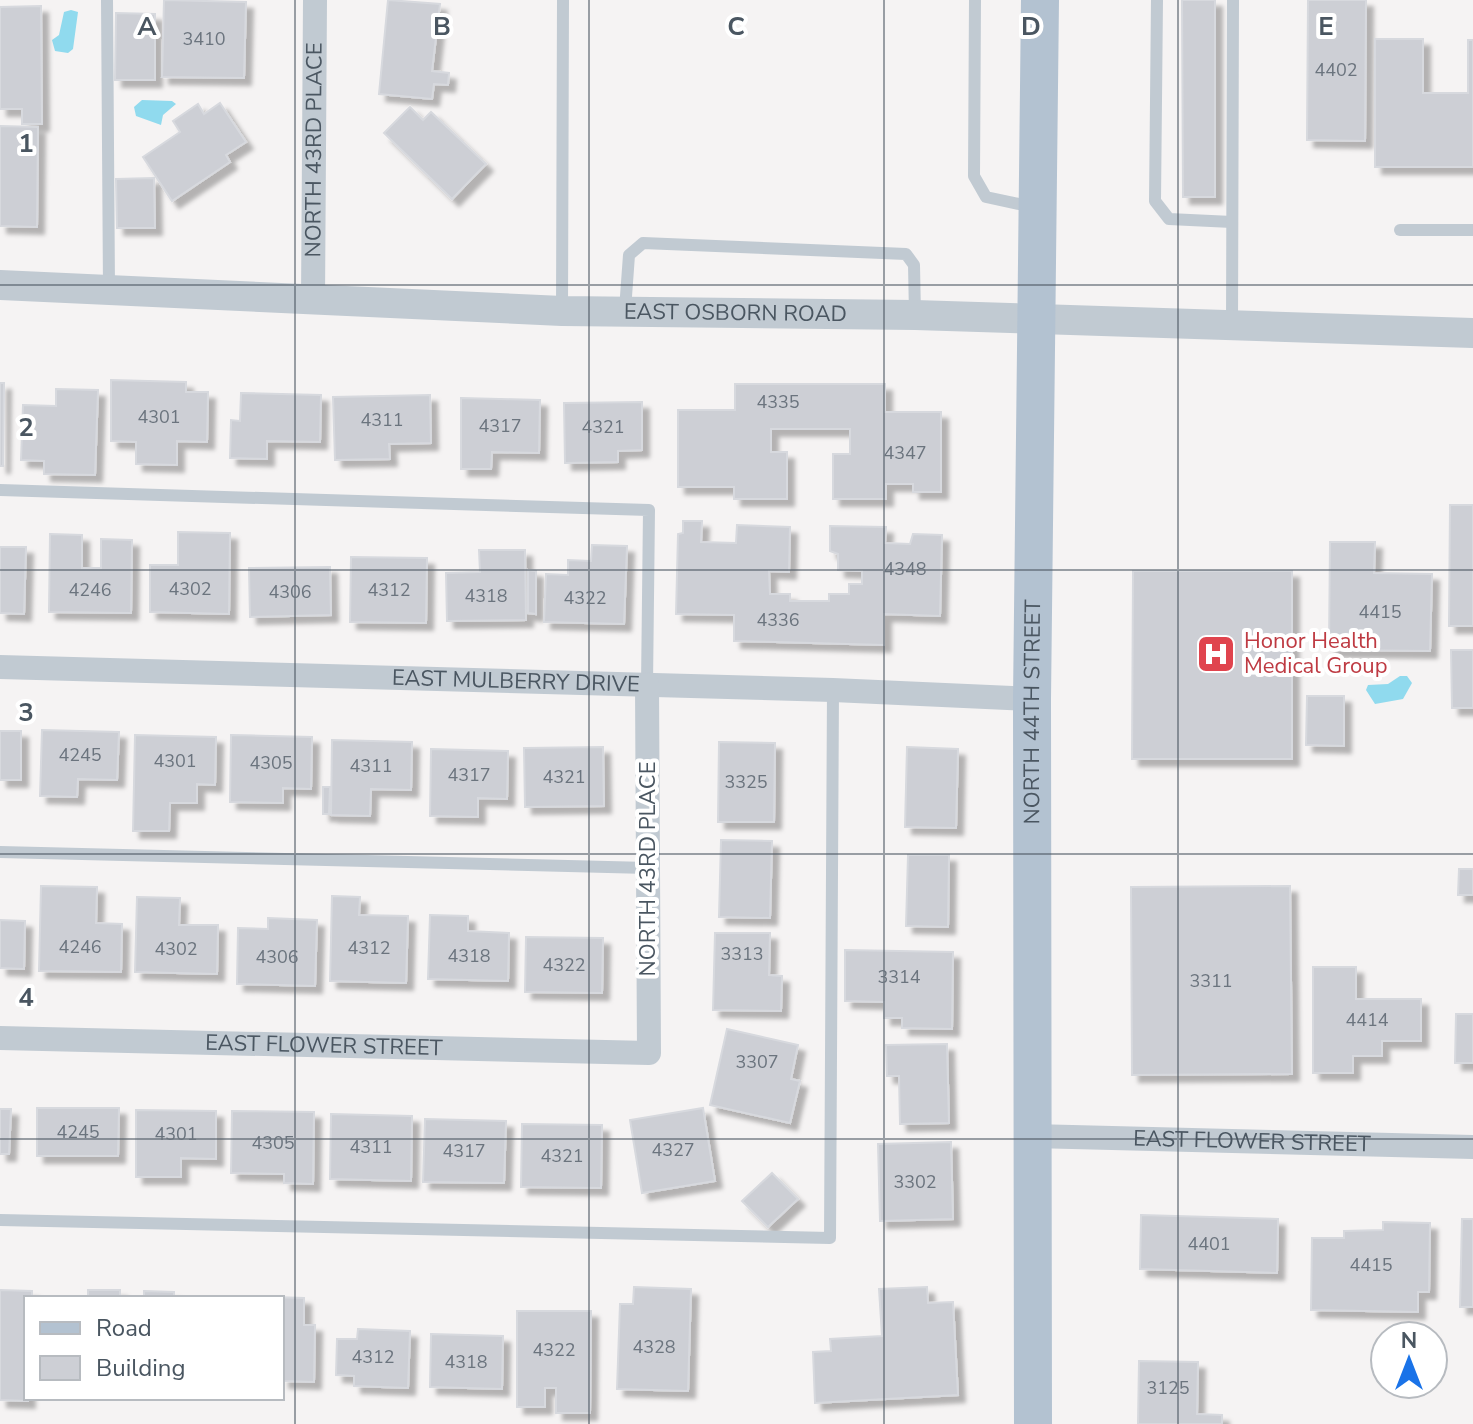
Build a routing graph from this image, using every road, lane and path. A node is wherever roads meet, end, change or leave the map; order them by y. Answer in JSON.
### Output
{"nodes":[{"id":1,"x":107,"y":0,"type":"edge"},
{"id":2,"x":315,"y":0,"type":"edge"},
{"id":3,"x":563,"y":0,"type":"edge"},
{"id":4,"x":975,"y":0,"type":"edge"},
{"id":5,"x":1040,"y":0,"type":"edge"},
{"id":6,"x":1157,"y":0,"type":"edge"},
{"id":7,"x":1233,"y":0,"type":"edge"},
{"id":8,"x":1039,"y":208,"type":"junction"},
{"id":9,"x":1232,"y":222,"type":"junction"},
{"id":10,"x":1400,"y":230,"type":"dead end"},
{"id":11,"x":1473,"y":230,"type":"edge"},
{"id":12,"x":0,"y":285,"type":"edge"},
{"id":13,"x":109,"y":289,"type":"junction"},
{"id":14,"x":313,"y":300,"type":"junction"},
{"id":15,"x":562,"y":311,"type":"junction"},
{"id":16,"x":624,"y":311,"type":"junction"},
{"id":17,"x":915,"y":315,"type":"junction"},
{"id":18,"x":1038,"y":319,"type":"junction"},
{"id":19,"x":1232,"y":325,"type":"junction"},
{"id":20,"x":1473,"y":333,"type":"edge"},
{"id":21,"x":0,"y":490,"type":"edge"},
{"id":22,"x":0,"y":667,"type":"edge"},
{"id":23,"x":647,"y":685,"type":"junction"},
{"id":24,"x":833,"y":690,"type":"junction"},
{"id":25,"x":1032,"y":699,"type":"junction"},
{"id":26,"x":0,"y":852,"type":"edge"},
{"id":27,"x":648,"y":868,"type":"junction"},
{"id":28,"x":0,"y":1038,"type":"edge"},
{"id":29,"x":649,"y":1053,"type":"joint"},
{"id":30,"x":1032,"y":1136,"type":"junction"},
{"id":31,"x":1473,"y":1147,"type":"edge"},
{"id":32,"x":0,"y":1220,"type":"edge"},
{"id":33,"x":1033,"y":1424,"type":"edge"}],
"edges":[{"from":1,"to":13,"type":"lane"},
{"from":2,"to":14,"type":"street","name":"NORTH 43RD PLACE"},
{"from":3,"to":15,"type":"lane"},
{"from":4,"to":8,"type":"lane"},
{"from":5,"to":8,"type":"main road","name":"NORTH 44TH STREET"},
{"from":6,"to":9,"type":"lane"},
{"from":7,"to":9,"type":"lane"},
{"from":8,"to":18,"type":"main road","name":"NORTH 44TH STREET"},
{"from":9,"to":19,"type":"lane"},
{"from":10,"to":11,"type":"lane"},
{"from":12,"to":13,"type":"street","name":"EAST OSBORN ROAD"},
{"from":13,"to":14,"type":"street","name":"EAST OSBORN ROAD"},
{"from":14,"to":15,"type":"street","name":"EAST OSBORN ROAD"},
{"from":15,"to":16,"type":"street","name":"EAST OSBORN ROAD"},
{"from":16,"to":17,"type":"street","name":"EAST OSBORN ROAD"},
{"from":16,"to":17,"type":"lane"},
{"from":17,"to":18,"type":"street","name":"EAST OSBORN ROAD"},
{"from":18,"to":19,"type":"street","name":"EAST OSBORN ROAD"},
{"from":18,"to":25,"type":"main road","name":"NORTH 44TH STREET"},
{"from":19,"to":20,"type":"street","name":"EAST OSBORN ROAD"},
{"from":21,"to":23,"type":"lane"},
{"from":22,"to":23,"type":"street","name":"EAST MULBERRY DRIVE"},
{"from":23,"to":24,"type":"street","name":"EAST MULBERRY DRIVE"},
{"from":23,"to":27,"type":"street","name":"NORTH 43RD PLACE"},
{"from":24,"to":25,"type":"street","name":"EAST MULBERRY DRIVE"},
{"from":24,"to":32,"type":"lane"},
{"from":25,"to":30,"type":"main road","name":"NORTH 44TH STREET"},
{"from":26,"to":27,"type":"lane"},
{"from":27,"to":29,"type":"street","name":"NORTH 43RD PLACE"},
{"from":28,"to":29,"type":"street","name":"EAST FLOWER STREET"},
{"from":30,"to":31,"type":"street","name":"EAST FLOWER STREET"},
{"from":30,"to":33,"type":"main road","name":"NORTH 44TH STREET"}]}
